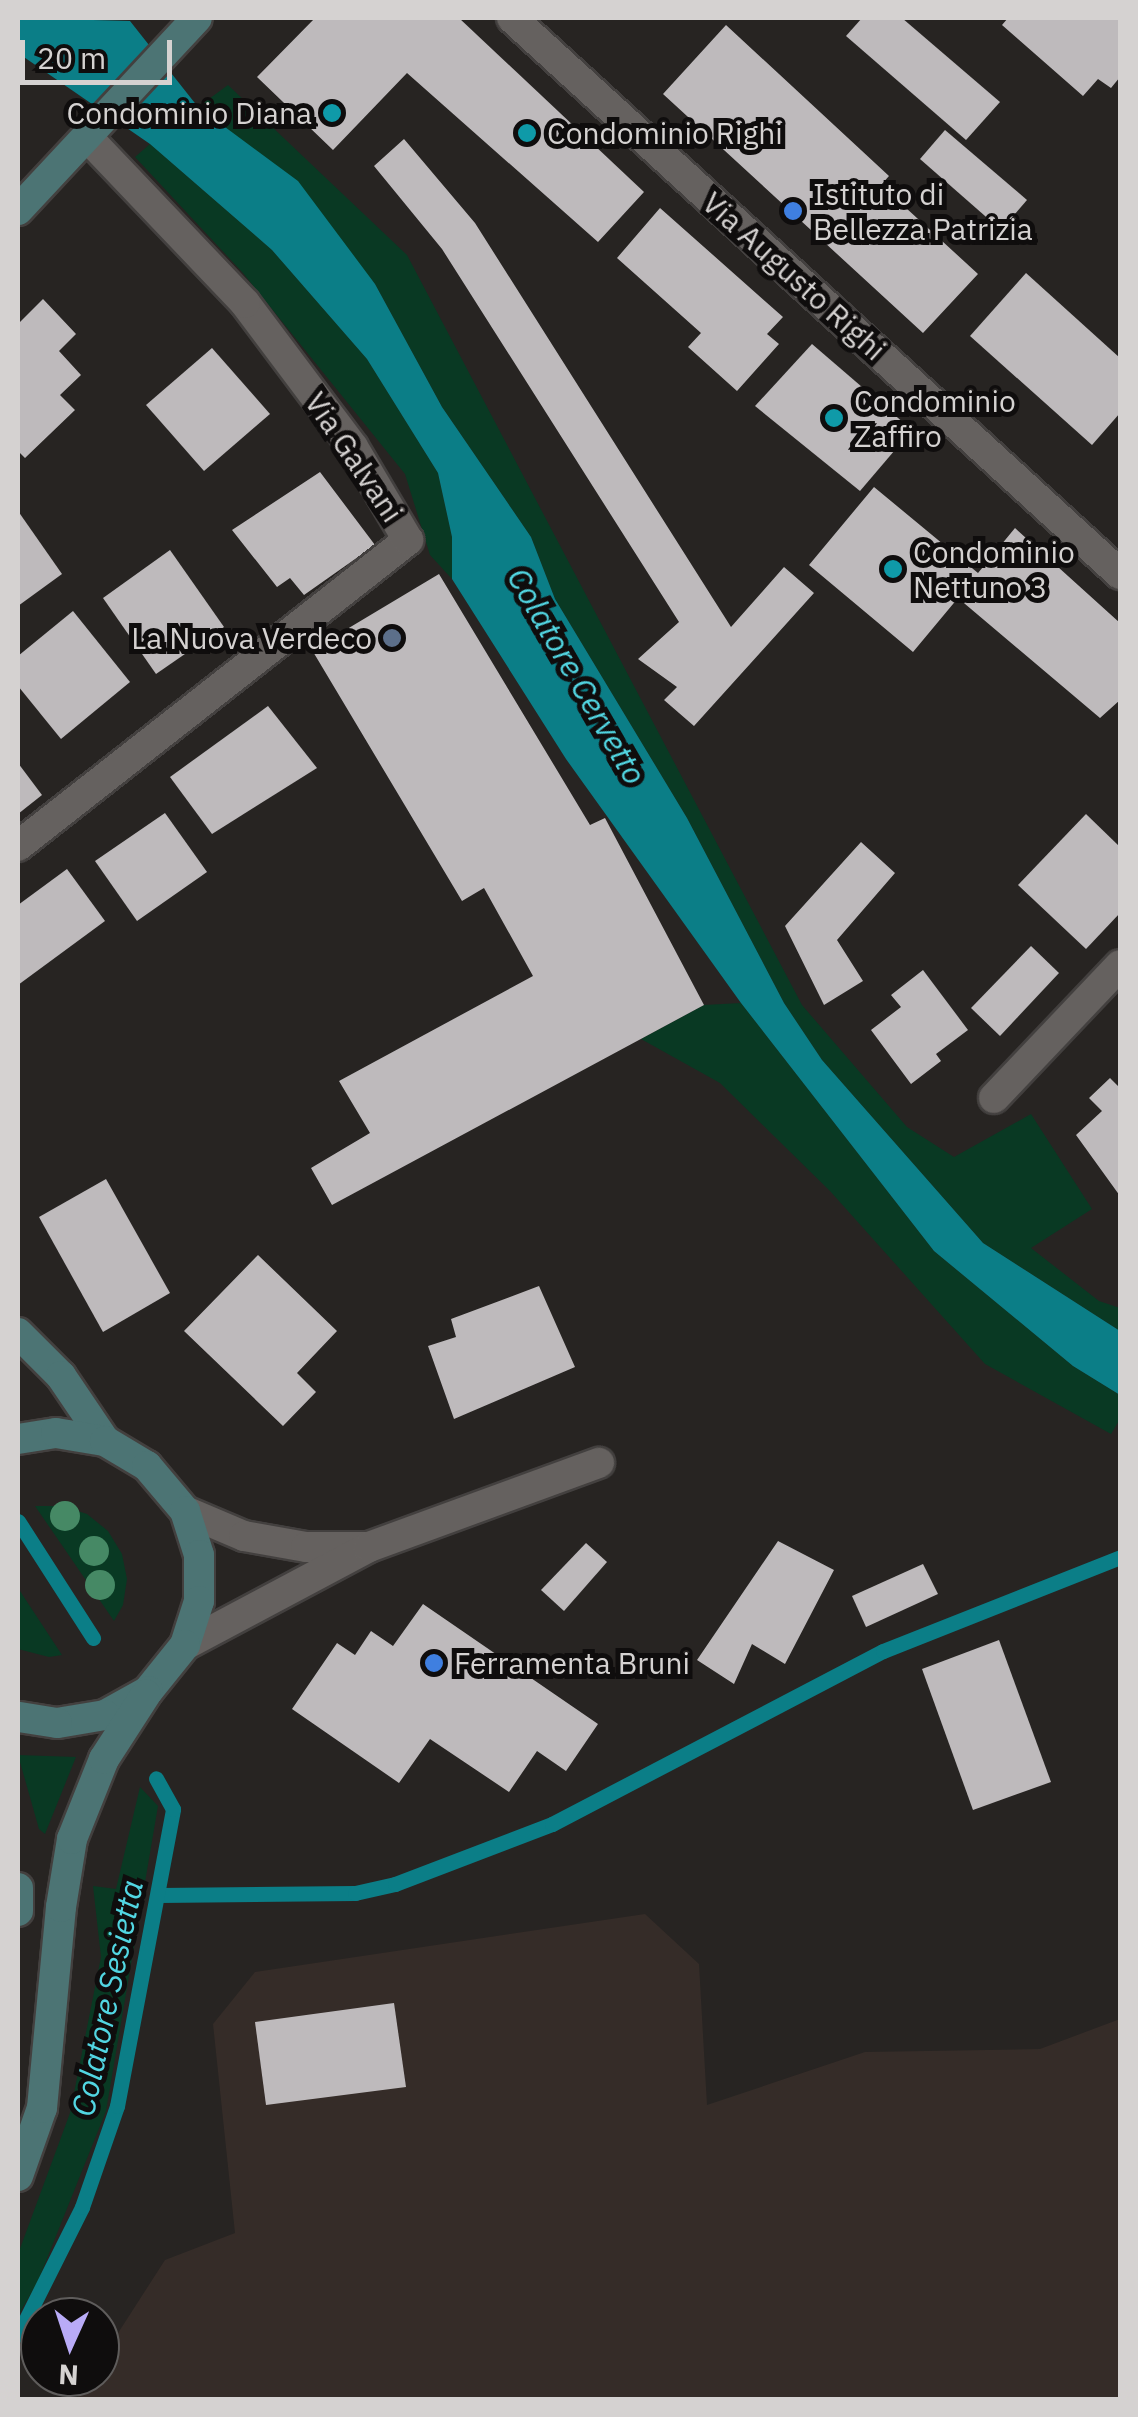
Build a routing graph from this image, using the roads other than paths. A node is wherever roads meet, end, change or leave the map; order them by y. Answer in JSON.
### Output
{"nodes":[{"id":1,"x":197,"y":18,"type":"edge"},
{"id":2,"x":512,"y":18,"type":"edge"},
{"id":3,"x":95,"y":130,"type":"junction"},
{"id":4,"x":18,"y":210,"type":"edge"},
{"id":5,"x":1120,"y":574,"type":"edge"},
{"id":6,"x":18,"y":846,"type":"edge"},
{"id":7,"x":1120,"y":965,"type":"edge"},
{"id":8,"x":994,"y":1098,"type":"dead end"},
{"id":9,"x":18,"y":1334,"type":"edge"},
{"id":10,"x":18,"y":1439,"type":"edge"},
{"id":11,"x":105,"y":1442,"type":"junction"},
{"id":12,"x":599,"y":1463,"type":"dead end"},
{"id":13,"x":185,"y":1512,"type":"junction"},
{"id":14,"x":369,"y":1547,"type":"junction"},
{"id":15,"x":185,"y":1645,"type":"junction"},
{"id":16,"x":148,"y":1691,"type":"junction"},
{"id":17,"x":18,"y":1717,"type":"edge"},
{"id":18,"x":18,"y":1888,"type":"edge"},
{"id":19,"x":18,"y":1911,"type":"edge"},
{"id":20,"x":18,"y":2176,"type":"edge"}],
"edges":[{"from":1,"to":3,"type":"street"},
{"from":2,"to":5,"type":"street","name":"Via Augusto Righi"},
{"from":3,"to":4,"type":"street"},
{"from":3,"to":6,"type":"street","name":"Via Galvani"},
{"from":7,"to":8,"type":"street"},
{"from":9,"to":11,"type":"street"},
{"from":10,"to":11,"type":"street"},
{"from":11,"to":13,"type":"street"},
{"from":12,"to":14,"type":"street"},
{"from":13,"to":14,"type":"street"},
{"from":13,"to":15,"type":"street"},
{"from":14,"to":15,"type":"street"},
{"from":15,"to":16,"type":"street"},
{"from":16,"to":17,"type":"street"},
{"from":16,"to":20,"type":"street"},
{"from":18,"to":19,"type":"street"}]}
